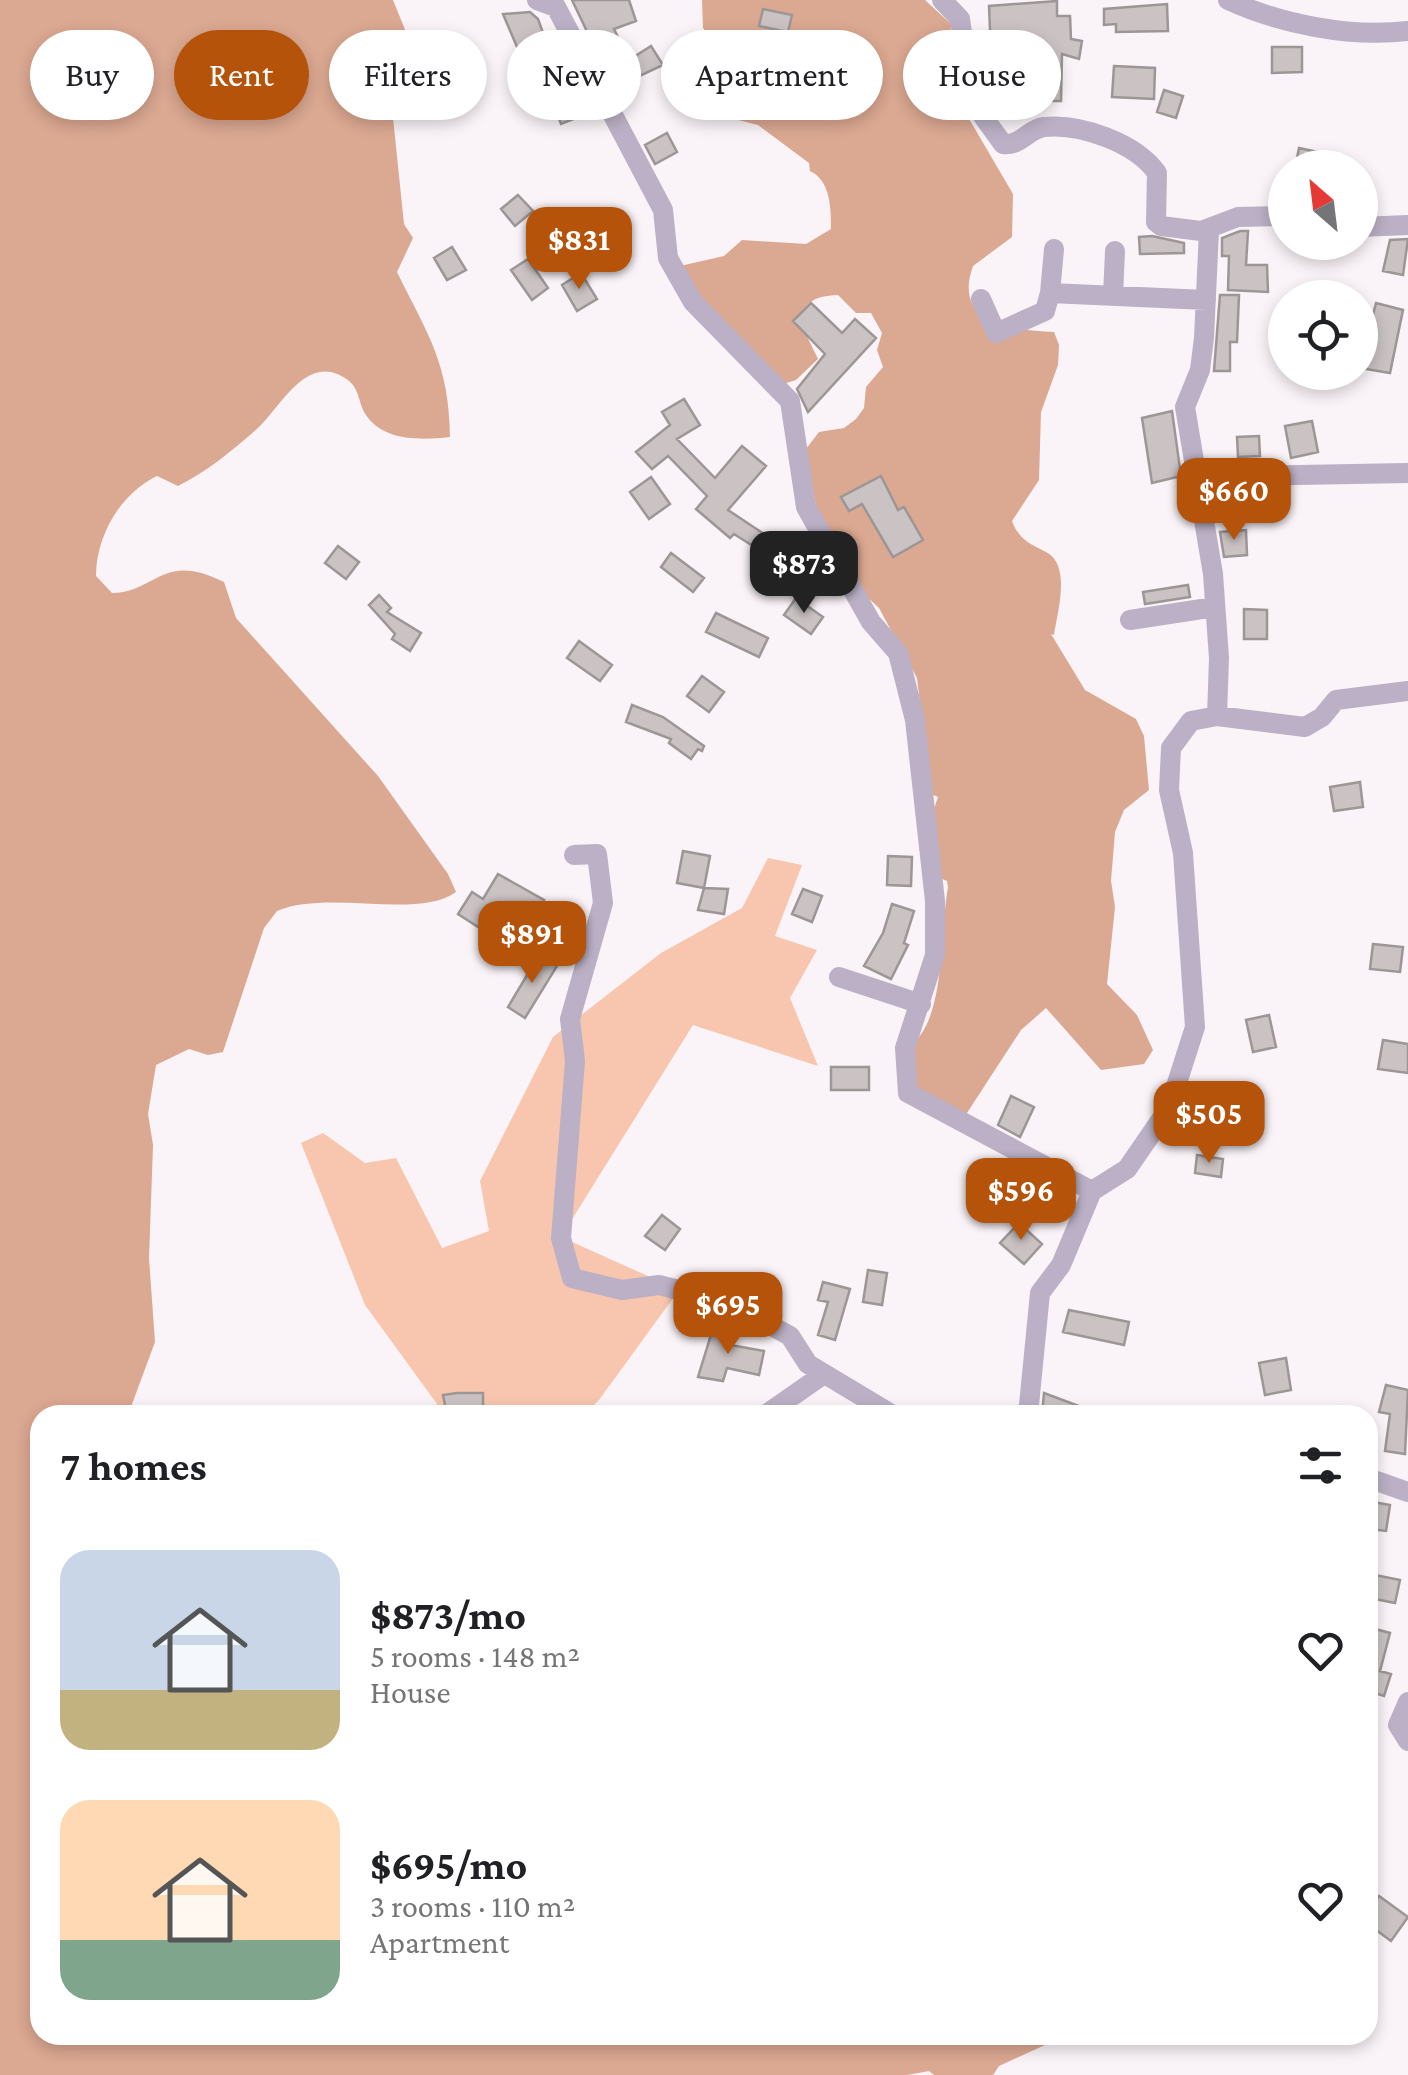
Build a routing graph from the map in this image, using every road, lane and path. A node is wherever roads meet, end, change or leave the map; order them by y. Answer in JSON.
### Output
{"nodes":[{"id":1,"x":537,"y":0,"type":"edge"},
{"id":2,"x":942,"y":0,"type":"edge"},
{"id":3,"x":1228,"y":0,"type":"edge"},
{"id":4,"x":1408,"y":31,"type":"edge"},
{"id":5,"x":1268,"y":216,"type":"edge"},
{"id":6,"x":1408,"y":225,"type":"edge"},
{"id":7,"x":1378,"y":226,"type":"edge"},
{"id":8,"x":1210,"y":230,"type":"junction"},
{"id":9,"x":1054,"y":249,"type":"dead end"},
{"id":10,"x":1115,"y":252,"type":"dead end"},
{"id":11,"x":1050,"y":293,"type":"junction"},
{"id":12,"x":1113,"y":296,"type":"junction"},
{"id":13,"x":982,"y":299,"type":"dead end"},
{"id":14,"x":1206,"y":300,"type":"junction"},
{"id":15,"x":1408,"y":474,"type":"edge"},
{"id":16,"x":1194,"y":478,"type":"junction"},
{"id":17,"x":1216,"y":608,"type":"junction"},
{"id":18,"x":1130,"y":620,"type":"dead end"},
{"id":19,"x":1408,"y":691,"type":"edge"},
{"id":20,"x":1216,"y":716,"type":"junction"},
{"id":21,"x":574,"y":855,"type":"dead end"},
{"id":22,"x":839,"y":976,"type":"dead end"},
{"id":23,"x":921,"y":1004,"type":"junction"},
{"id":24,"x":1092,"y":1190,"type":"junction"},
{"id":25,"x":824,"y":1374,"type":"junction"},
{"id":26,"x":780,"y":1405,"type":"edge"},
{"id":27,"x":870,"y":1405,"type":"edge"},
{"id":28,"x":1029,"y":1405,"type":"edge"},
{"id":29,"x":1378,"y":1482,"type":"edge"},
{"id":30,"x":1408,"y":1492,"type":"edge"},
{"id":31,"x":1408,"y":1702,"type":"edge"},
{"id":32,"x":1408,"y":1741,"type":"edge"}],
"edges":[{"from":1,"to":23,"type":"street"},
{"from":2,"to":8,"type":"street"},
{"from":3,"to":4,"type":"street"},
{"from":5,"to":8,"type":"street"},
{"from":6,"to":7,"type":"street"},
{"from":8,"to":14,"type":"street"},
{"from":9,"to":11,"type":"street"},
{"from":10,"to":12,"type":"street"},
{"from":11,"to":12,"type":"street"},
{"from":11,"to":13,"type":"street"},
{"from":12,"to":14,"type":"street"},
{"from":14,"to":16,"type":"street"},
{"from":15,"to":16,"type":"street"},
{"from":16,"to":17,"type":"street"},
{"from":17,"to":18,"type":"street"},
{"from":17,"to":20,"type":"street"},
{"from":19,"to":20,"type":"street"},
{"from":20,"to":24,"type":"street"},
{"from":21,"to":25,"type":"street"},
{"from":22,"to":23,"type":"street"},
{"from":23,"to":24,"type":"street"},
{"from":24,"to":28,"type":"street"},
{"from":25,"to":26,"type":"street"},
{"from":25,"to":27,"type":"street"},
{"from":29,"to":30,"type":"street"},
{"from":31,"to":32,"type":"street"}]}
